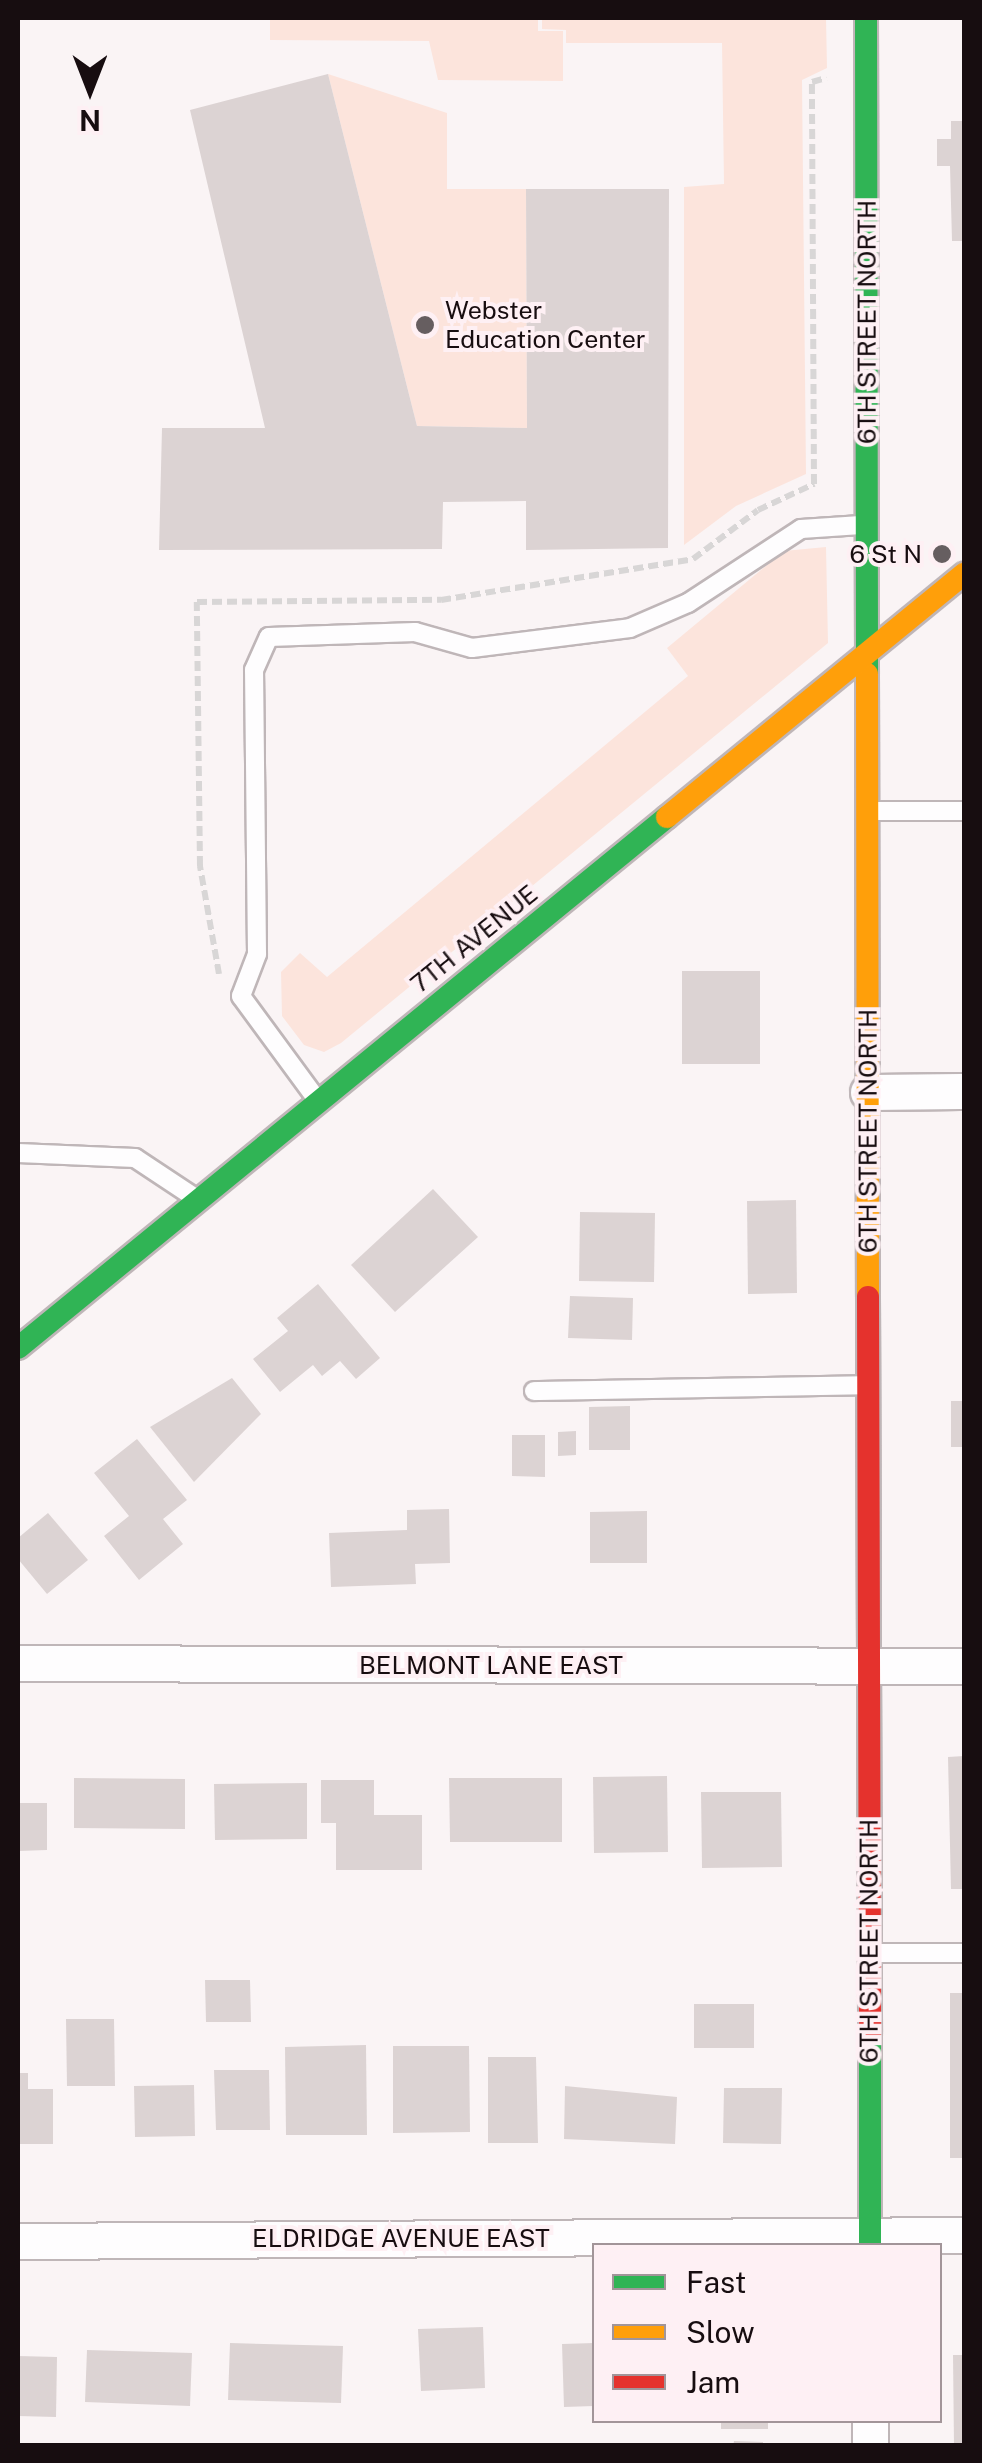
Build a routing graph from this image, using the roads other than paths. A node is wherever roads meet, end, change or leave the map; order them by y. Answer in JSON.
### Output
{"nodes":[{"id":1,"x":866,"y":18,"type":"edge"},
{"id":2,"x":867,"y":524,"type":"junction"},
{"id":3,"x":964,"y":574,"type":"edge"},
{"id":4,"x":867,"y":653,"type":"junction"},
{"id":5,"x":868,"y":811,"type":"junction"},
{"id":6,"x":964,"y":811,"type":"edge"},
{"id":7,"x":868,"y":1092,"type":"junction"},
{"id":8,"x":964,"y":1092,"type":"edge"},
{"id":9,"x":318,"y":1102,"type":"junction"},
{"id":10,"x":18,"y":1153,"type":"edge"},
{"id":11,"x":198,"y":1200,"type":"junction"},
{"id":12,"x":18,"y":1348,"type":"edge"},
{"id":13,"x":868,"y":1385,"type":"junction"},
{"id":14,"x":534,"y":1391,"type":"dead end"},
{"id":15,"x":18,"y":1663,"type":"edge"},
{"id":16,"x":964,"y":1666,"type":"edge"},
{"id":17,"x":869,"y":1667,"type":"junction"},
{"id":18,"x":869,"y":1953,"type":"junction"},
{"id":19,"x":964,"y":1953,"type":"edge"},
{"id":20,"x":964,"y":2235,"type":"edge"},
{"id":21,"x":870,"y":2240,"type":"edge"},
{"id":22,"x":18,"y":2241,"type":"edge"}],
"edges":[{"from":1,"to":2,"type":"street","name":"6TH STREET NORTH"},
{"from":2,"to":4,"type":"street","name":"6TH STREET NORTH"},
{"from":2,"to":9,"type":"lane"},
{"from":3,"to":4,"type":"street","name":"7TH AVENUE"},
{"from":4,"to":5,"type":"street","name":"6TH STREET NORTH"},
{"from":4,"to":9,"type":"street","name":"7TH AVENUE"},
{"from":5,"to":6,"type":"lane"},
{"from":5,"to":7,"type":"street","name":"6TH STREET NORTH"},
{"from":7,"to":8,"type":"street"},
{"from":7,"to":13,"type":"street","name":"6TH STREET NORTH"},
{"from":9,"to":11,"type":"street","name":"7TH AVENUE"},
{"from":10,"to":11,"type":"lane"},
{"from":11,"to":12,"type":"street","name":"7TH AVENUE"},
{"from":13,"to":14,"type":"lane"},
{"from":13,"to":17,"type":"street","name":"6TH STREET NORTH"},
{"from":15,"to":17,"type":"street","name":"BELMONT LANE EAST"},
{"from":16,"to":17,"type":"street","name":"BELMONT LANE EAST"},
{"from":17,"to":18,"type":"street","name":"6TH STREET NORTH"},
{"from":18,"to":19,"type":"lane"},
{"from":18,"to":21,"type":"street","name":"6TH STREET NORTH"},
{"from":20,"to":21,"type":"street","name":"ELDRIDGE AVENUE EAST"},
{"from":21,"to":22,"type":"street","name":"ELDRIDGE AVENUE EAST"}]}
